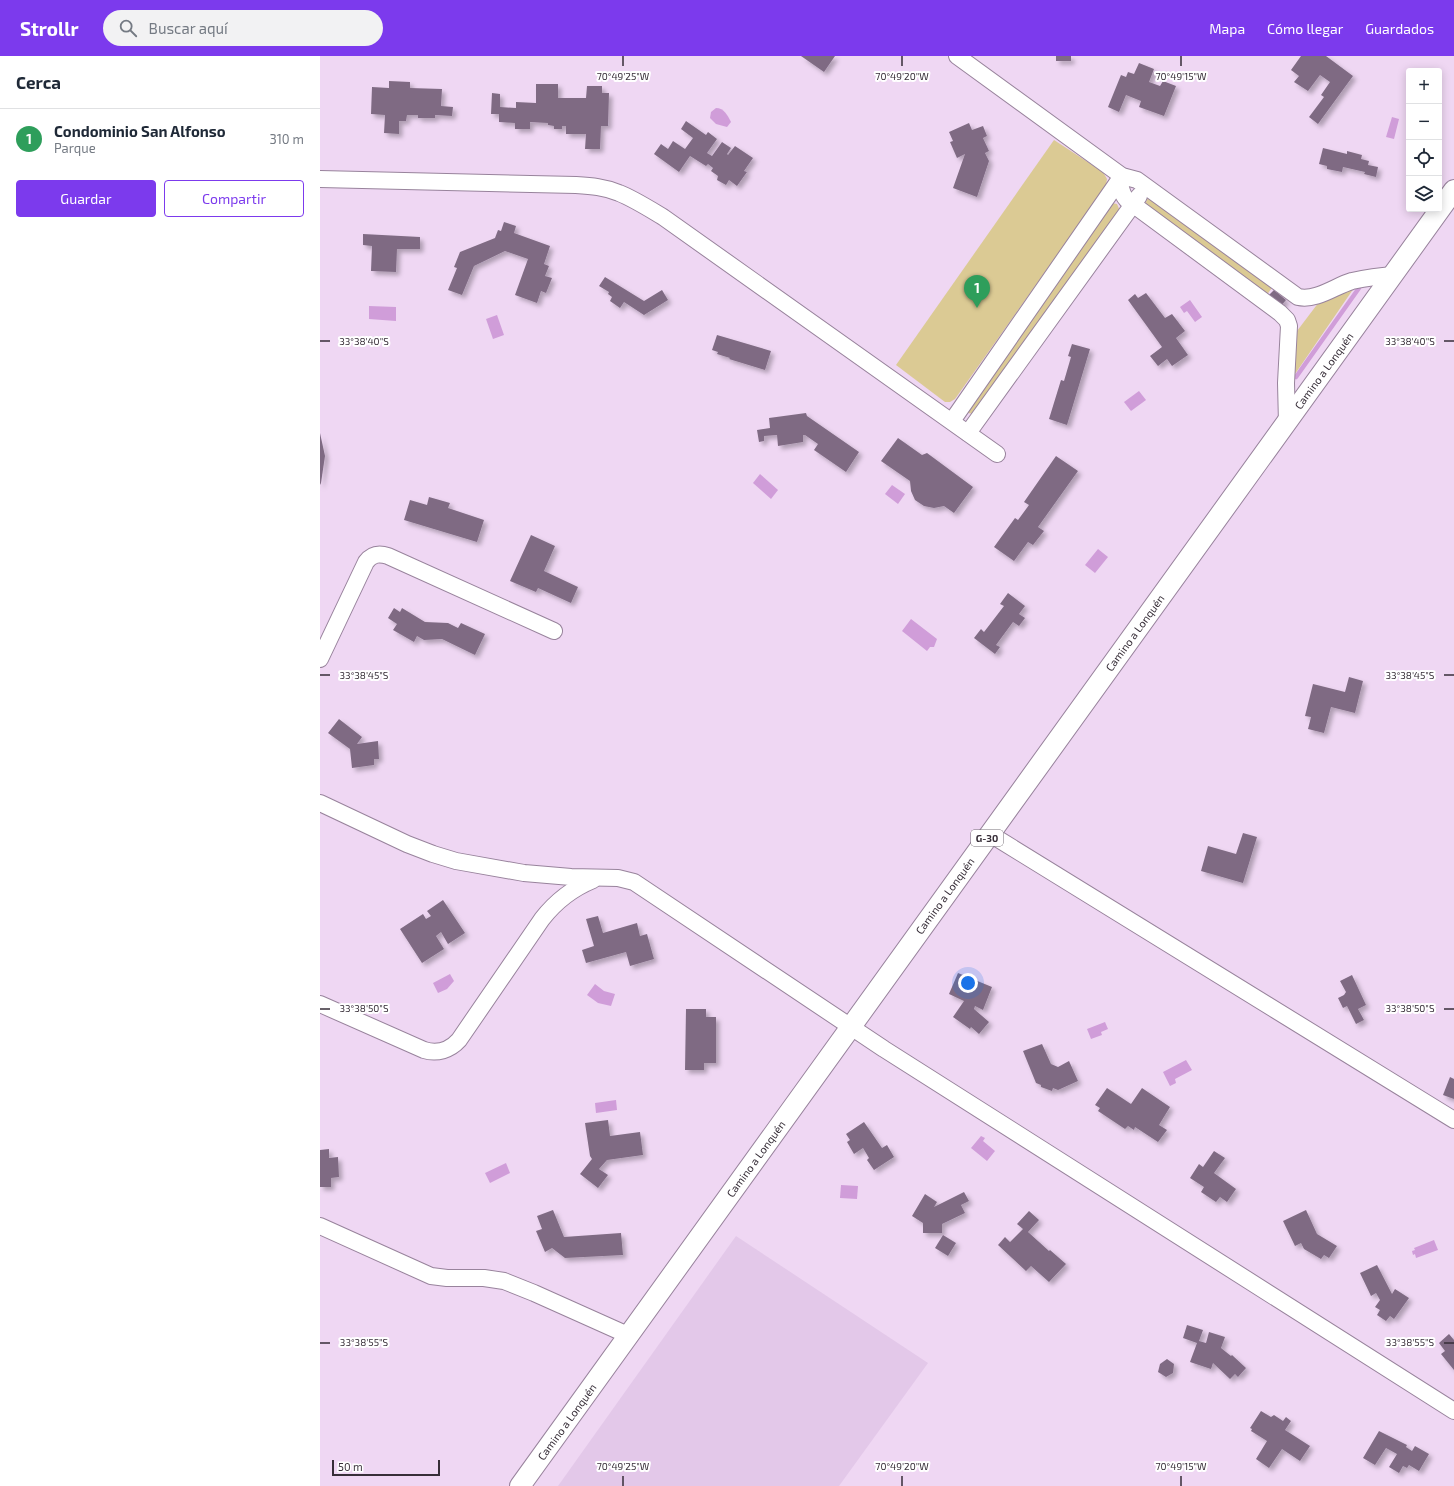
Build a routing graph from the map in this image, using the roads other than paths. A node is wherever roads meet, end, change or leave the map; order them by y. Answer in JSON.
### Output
{"nodes":[{"id":1,"x":957,"y":56,"type":"edge"},
{"id":2,"x":1122,"y":176,"type":"junction"},
{"id":3,"x":320,"y":179,"type":"edge"},
{"id":4,"x":1146,"y":187,"type":"junction"},
{"id":5,"x":1454,"y":190,"type":"edge"},
{"id":6,"x":1133,"y":205,"type":"junction"},
{"id":7,"x":1393,"y":275,"type":"junction"},
{"id":8,"x":1310,"y":297,"type":"junction"},
{"id":9,"x":1289,"y":326,"type":"junction"},
{"id":10,"x":952,"y":421,"type":"junction"},
{"id":11,"x":1287,"y":423,"type":"junction"},
{"id":12,"x":968,"y":433,"type":"junction"},
{"id":13,"x":997,"y":454,"type":"dead end"},
{"id":14,"x":554,"y":631,"type":"dead end"},
{"id":15,"x":320,"y":659,"type":"edge"},
{"id":16,"x":320,"y":804,"type":"edge"},
{"id":17,"x":990,"y":834,"type":"junction"},
{"id":18,"x":598,"y":878,"type":"junction"},
{"id":19,"x":320,"y":1004,"type":"edge"},
{"id":20,"x":852,"y":1027,"type":"junction"},
{"id":21,"x":1454,"y":1120,"type":"edge"},
{"id":22,"x":320,"y":1226,"type":"edge"},
{"id":23,"x":630,"y":1336,"type":"junction"},
{"id":24,"x":1454,"y":1411,"type":"edge"},
{"id":25,"x":520,"y":1486,"type":"edge"}],
"edges":[{"from":1,"to":2,"type":"street"},
{"from":2,"to":4,"type":"street"},
{"from":2,"to":6,"type":"street"},
{"from":2,"to":10,"type":"street"},
{"from":3,"to":10,"type":"street"},
{"from":4,"to":6,"type":"street"},
{"from":4,"to":8,"type":"street"},
{"from":5,"to":7,"type":"main road","name":"Camino a Lonquén","number":"G-30"},
{"from":6,"to":9,"type":"street"},
{"from":6,"to":12,"type":"street"},
{"from":7,"to":8,"type":"street"},
{"from":7,"to":11,"type":"main road","name":"Camino a Lonquén","number":"G-30"},
{"from":8,"to":9,"type":"street"},
{"from":9,"to":11,"type":"street"},
{"from":10,"to":12,"type":"street"},
{"from":11,"to":17,"type":"main road","name":"Camino a Lonquén","number":"G-30"},
{"from":12,"to":13,"type":"street"},
{"from":14,"to":15,"type":"street"},
{"from":16,"to":18,"type":"street"},
{"from":17,"to":20,"type":"main road","name":"Camino a Lonquén","number":"G-30"},
{"from":17,"to":21,"type":"street"},
{"from":18,"to":19,"type":"street"},
{"from":18,"to":20,"type":"street"},
{"from":20,"to":23,"type":"main road","name":"Camino a Lonquén","number":"G-30"},
{"from":20,"to":24,"type":"street"},
{"from":22,"to":23,"type":"street"},
{"from":23,"to":25,"type":"main road","name":"Camino a Lonquén","number":"G-30"}]}
